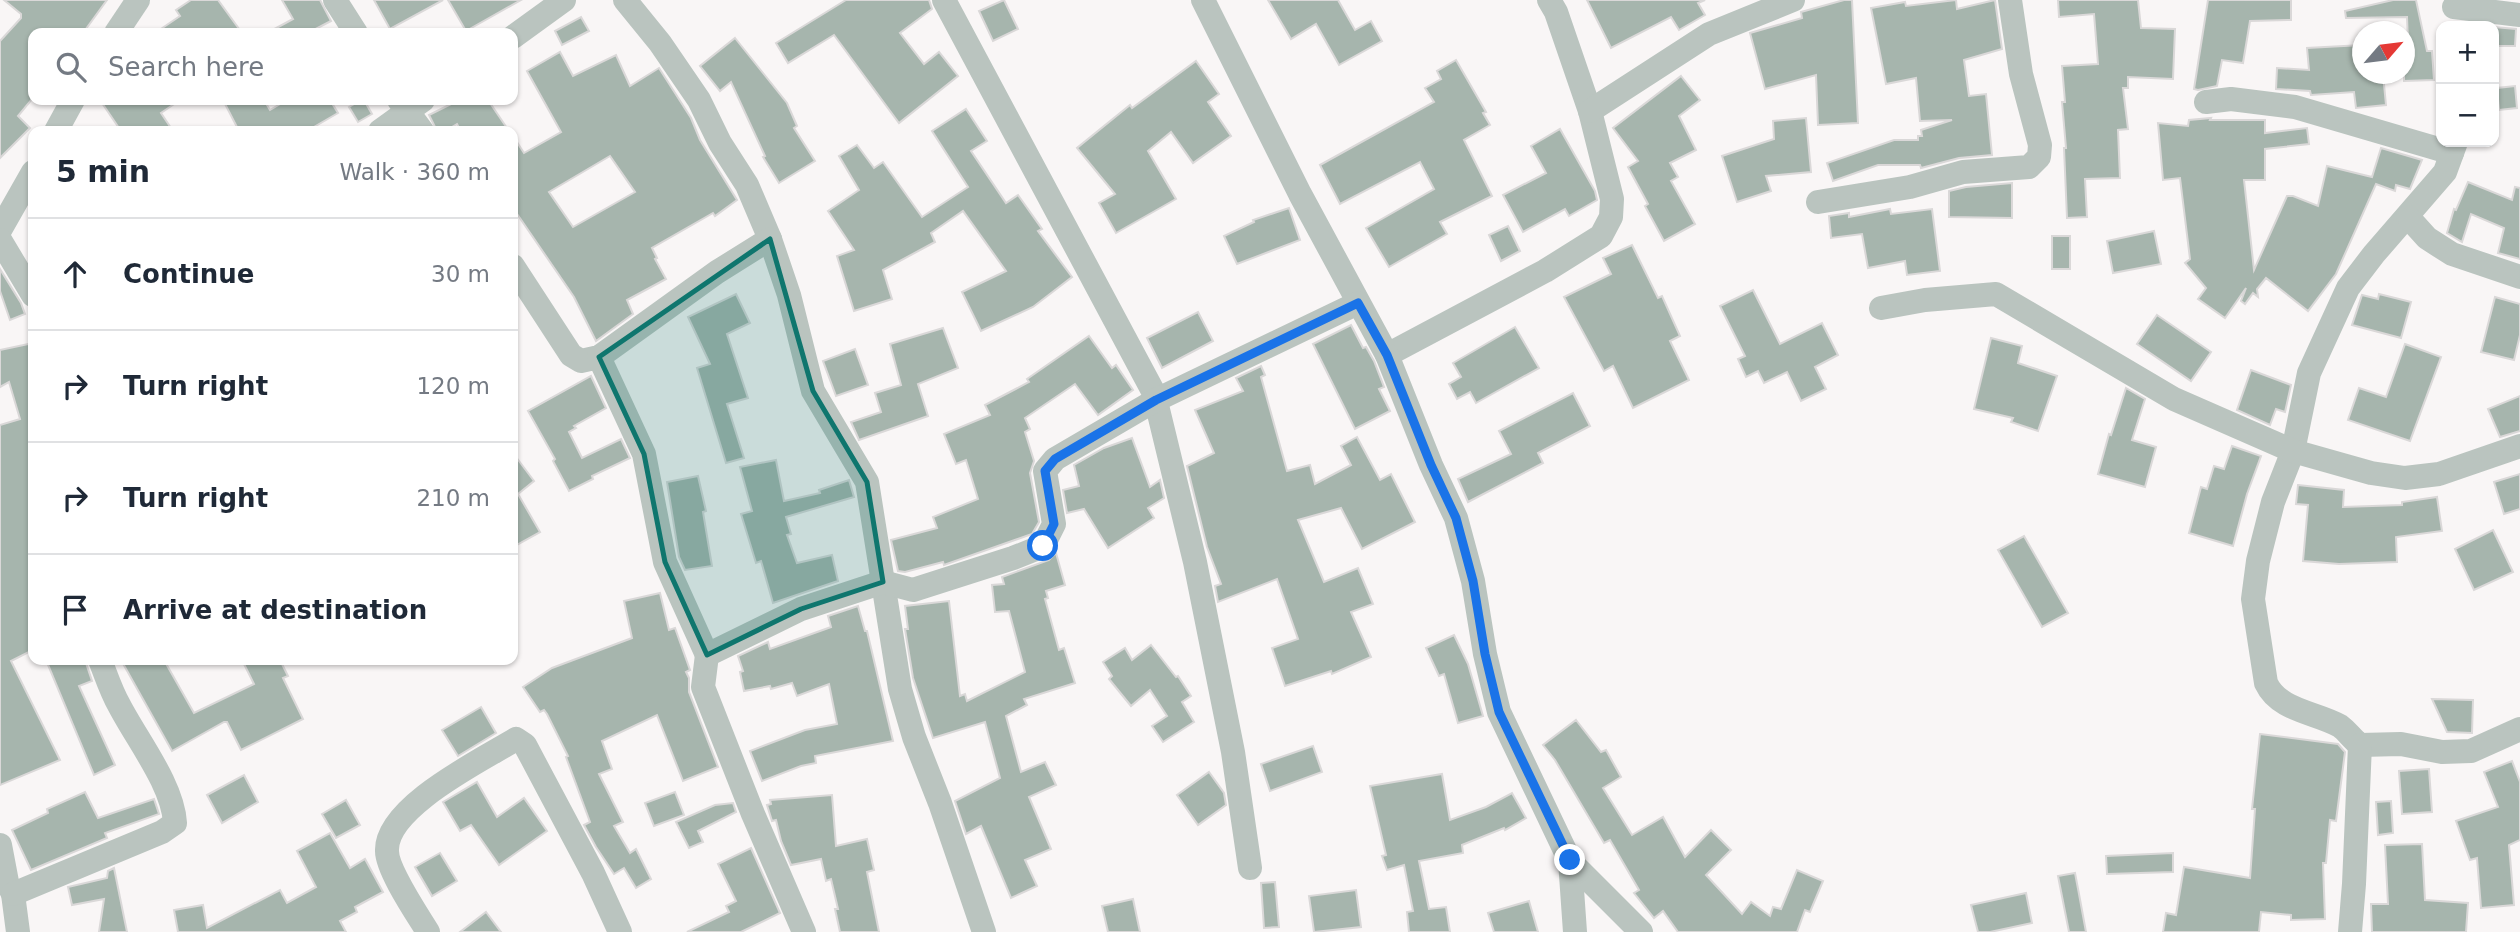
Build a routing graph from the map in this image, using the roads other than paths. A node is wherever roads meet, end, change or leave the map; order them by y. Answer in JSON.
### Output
{"nodes":[{"id":1,"x":138,"y":0,"type":"edge"},
{"id":2,"x":335,"y":0,"type":"edge"},
{"id":3,"x":564,"y":0,"type":"edge"},
{"id":4,"x":625,"y":0,"type":"edge"},
{"id":5,"x":944,"y":0,"type":"edge"},
{"id":6,"x":1203,"y":0,"type":"edge"},
{"id":7,"x":1549,"y":0,"type":"edge"},
{"id":8,"x":1793,"y":0,"type":"edge"},
{"id":9,"x":2010,"y":0,"type":"edge"},
{"id":10,"x":2454,"y":11,"type":"edge"},
{"id":11,"x":2520,"y":15,"type":"edge"},
{"id":12,"x":119,"y":28,"type":"edge"},
{"id":13,"x":353,"y":28,"type":"edge"},
{"id":14,"x":518,"y":33,"type":"edge"},
{"id":15,"x":2206,"y":102,"type":"dead end"},
{"id":16,"x":70,"y":105,"type":"edge"},
{"id":17,"x":409,"y":105,"type":"edge"},
{"id":18,"x":410,"y":105,"type":"edge"},
{"id":19,"x":1590,"y":111,"type":"junction"},
{"id":20,"x":59,"y":126,"type":"edge"},
{"id":21,"x":386,"y":126,"type":"edge"},
{"id":22,"x":420,"y":126,"type":"edge"},
{"id":23,"x":2436,"y":142,"type":"edge"},
{"id":24,"x":2454,"y":147,"type":"edge"},
{"id":25,"x":28,"y":181,"type":"edge"},
{"id":26,"x":1818,"y":202,"type":"dead end"},
{"id":27,"x":2407,"y":217,"type":"junction"},
{"id":28,"x":0,"y":230,"type":"edge"},
{"id":29,"x":770,"y":239,"type":"junction"},
{"id":30,"x":0,"y":240,"type":"edge"},
{"id":31,"x":518,"y":273,"type":"edge"},
{"id":32,"x":2520,"y":277,"type":"edge"},
{"id":33,"x":28,"y":287,"type":"edge"},
{"id":34,"x":1358,"y":303,"type":"junction"},
{"id":35,"x":1881,"y":308,"type":"dead end"},
{"id":36,"x":1387,"y":355,"type":"junction"},
{"id":37,"x":599,"y":357,"type":"junction"},
{"id":38,"x":1156,"y":400,"type":"junction"},
{"id":39,"x":2520,"y":446,"type":"edge"},
{"id":40,"x":2293,"y":451,"type":"junction"},
{"id":41,"x":883,"y":582,"type":"junction"},
{"id":42,"x":708,"y":655,"type":"junction"},
{"id":43,"x":102,"y":665,"type":"edge"},
{"id":44,"x":2520,"y":729,"type":"edge"},
{"id":45,"x":2360,"y":745,"type":"junction"},
{"id":46,"x":0,"y":845,"type":"edge"},
{"id":47,"x":1570,"y":860,"type":"junction"},
{"id":48,"x":1250,"y":868,"type":"dead end"},
{"id":49,"x":7,"y":887,"type":"edge"},
{"id":50,"x":18,"y":932,"type":"edge"},
{"id":51,"x":428,"y":932,"type":"edge"},
{"id":52,"x":620,"y":932,"type":"edge"},
{"id":53,"x":804,"y":932,"type":"edge"},
{"id":54,"x":984,"y":932,"type":"edge"},
{"id":55,"x":1576,"y":932,"type":"edge"},
{"id":56,"x":1641,"y":932,"type":"edge"},
{"id":57,"x":2350,"y":932,"type":"edge"}],
"edges":[{"from":1,"to":12,"type":"street"},
{"from":2,"to":13,"type":"street"},
{"from":3,"to":14,"type":"street"},
{"from":4,"to":29,"type":"street"},
{"from":5,"to":38,"type":"street"},
{"from":6,"to":34,"type":"street"},
{"from":7,"to":19,"type":"street"},
{"from":8,"to":19,"type":"street"},
{"from":9,"to":26,"type":"street"},
{"from":10,"to":11,"type":"street"},
{"from":15,"to":23,"type":"street"},
{"from":16,"to":20,"type":"street"},
{"from":17,"to":21,"type":"street"},
{"from":18,"to":22,"type":"street"},
{"from":19,"to":36,"type":"street"},
{"from":24,"to":27,"type":"street"},
{"from":25,"to":28,"type":"street"},
{"from":27,"to":32,"type":"street"},
{"from":27,"to":40,"type":"street"},
{"from":29,"to":37,"type":"street"},
{"from":29,"to":41,"type":"street"},
{"from":30,"to":33,"type":"street"},
{"from":31,"to":37,"type":"street"},
{"from":34,"to":36,"type":"street"},
{"from":34,"to":38,"type":"street"},
{"from":35,"to":40,"type":"street"},
{"from":36,"to":47,"type":"street"},
{"from":37,"to":42,"type":"street"},
{"from":38,"to":41,"type":"street"},
{"from":38,"to":48,"type":"street"},
{"from":39,"to":40,"type":"street"},
{"from":40,"to":45,"type":"street"},
{"from":41,"to":42,"type":"street"},
{"from":41,"to":54,"type":"street"},
{"from":42,"to":53,"type":"street"},
{"from":43,"to":49,"type":"street"},
{"from":44,"to":45,"type":"street"},
{"from":45,"to":57,"type":"street"},
{"from":46,"to":49,"type":"street"},
{"from":47,"to":55,"type":"street"},
{"from":47,"to":56,"type":"street"},
{"from":49,"to":50,"type":"street"},
{"from":51,"to":52,"type":"street"}]}
